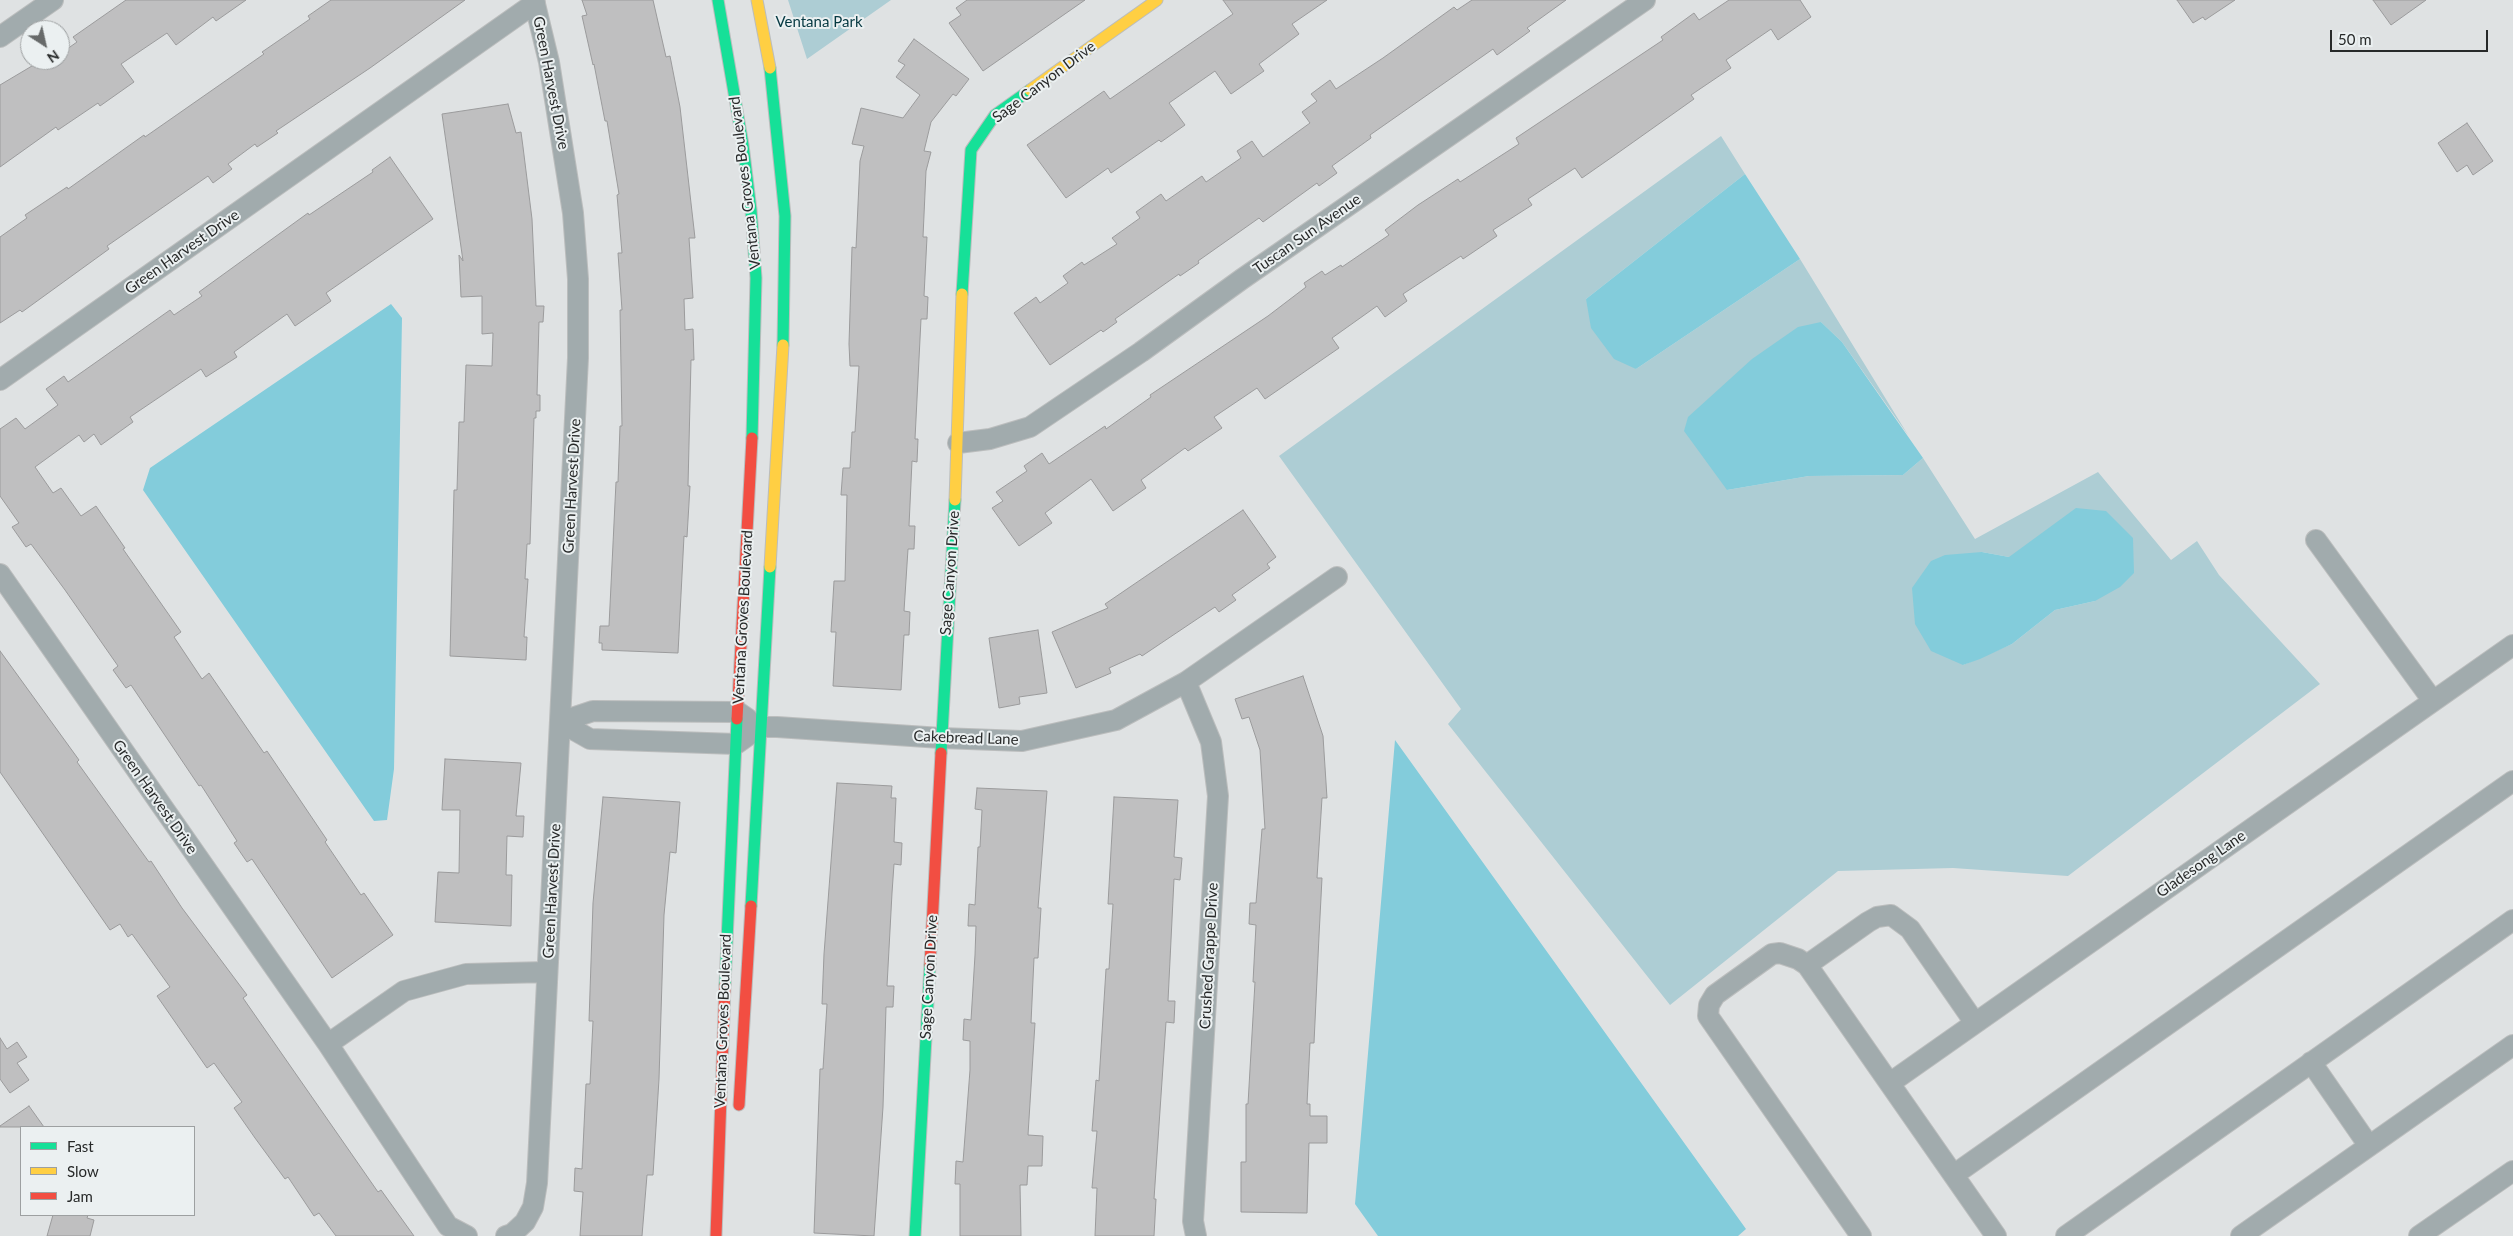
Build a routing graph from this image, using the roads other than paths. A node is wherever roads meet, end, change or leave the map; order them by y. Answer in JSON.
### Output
{"nodes":[{"id":1,"x":53,"y":0,"type":"edge"},
{"id":2,"x":718,"y":0,"type":"edge"},
{"id":3,"x":757,"y":0,"type":"edge"},
{"id":4,"x":1157,"y":0,"type":"edge"},
{"id":5,"x":1645,"y":0,"type":"edge"},
{"id":6,"x":535,"y":2,"type":"edge"},
{"id":7,"x":0,"y":37,"type":"edge"},
{"id":8,"x":0,"y":380,"type":"edge"},
{"id":9,"x":958,"y":443,"type":"junction"},
{"id":10,"x":2316,"y":540,"type":"dead end"},
{"id":11,"x":0,"y":574,"type":"edge"},
{"id":12,"x":1337,"y":577,"type":"dead end"},
{"id":13,"x":2513,"y":645,"type":"edge"},
{"id":14,"x":1186,"y":682,"type":"junction"},
{"id":15,"x":2433,"y":701,"type":"junction"},
{"id":16,"x":738,"y":712,"type":"junction"},
{"id":17,"x":560,"y":722,"type":"junction"},
{"id":18,"x":760,"y":727,"type":"junction"},
{"id":19,"x":941,"y":738,"type":"junction"},
{"id":20,"x":736,"y":744,"type":"junction"},
{"id":21,"x":2513,"y":780,"type":"edge"},
{"id":22,"x":2513,"y":920,"type":"edge"},
{"id":23,"x":1807,"y":965,"type":"junction"},
{"id":24,"x":547,"y":972,"type":"junction"},
{"id":25,"x":1975,"y":1023,"type":"junction"},
{"id":26,"x":328,"y":1044,"type":"junction"},
{"id":27,"x":2513,"y":1045,"type":"edge"},
{"id":28,"x":2311,"y":1062,"type":"junction"},
{"id":29,"x":1890,"y":1082,"type":"junction"},
{"id":30,"x":738,"y":1116,"type":"dead end"},
{"id":31,"x":2369,"y":1146,"type":"junction"},
{"id":32,"x":2513,"y":1171,"type":"edge"},
{"id":33,"x":1955,"y":1174,"type":"junction"},
{"id":34,"x":468,"y":1236,"type":"edge"},
{"id":35,"x":506,"y":1236,"type":"edge"},
{"id":36,"x":716,"y":1236,"type":"edge"},
{"id":37,"x":915,"y":1236,"type":"edge"},
{"id":38,"x":1196,"y":1236,"type":"edge"},
{"id":39,"x":1861,"y":1236,"type":"edge"},
{"id":40,"x":1996,"y":1236,"type":"edge"},
{"id":41,"x":2066,"y":1236,"type":"edge"},
{"id":42,"x":2241,"y":1236,"type":"edge"},
{"id":43,"x":2419,"y":1236,"type":"edge"}],
"edges":[{"from":1,"to":7,"type":"street"},
{"from":2,"to":16,"type":"street","name":"Ventana Groves Boulevard"},
{"from":3,"to":18,"type":"street","name":"Ventana Groves Boulevard"},
{"from":4,"to":9,"type":"street","name":"Sage Canyon Drive"},
{"from":5,"to":9,"type":"street","name":"Tuscan Sun Avenue"},
{"from":6,"to":8,"type":"street","name":"Green Harvest Drive"},
{"from":6,"to":17,"type":"street","name":"Green Harvest Drive"},
{"from":9,"to":19,"type":"street","name":"Sage Canyon Drive"},
{"from":10,"to":15,"type":"street"},
{"from":11,"to":26,"type":"street","name":"Green Harvest Drive"},
{"from":12,"to":14,"type":"street","name":"Cakebread Lane"},
{"from":13,"to":15,"type":"street","name":"Gladesong Lane"},
{"from":14,"to":19,"type":"street","name":"Cakebread Lane"},
{"from":14,"to":38,"type":"street","name":"Crushed Grappe Drive"},
{"from":15,"to":25,"type":"street","name":"Gladesong Lane"},
{"from":16,"to":17,"type":"street"},
{"from":16,"to":18,"type":"street"},
{"from":16,"to":20,"type":"street","name":"Ventana Groves Boulevard"},
{"from":17,"to":20,"type":"street"},
{"from":17,"to":24,"type":"street","name":"Green Harvest Drive"},
{"from":18,"to":19,"type":"street","name":"Cakebread Lane"},
{"from":18,"to":20,"type":"street"},
{"from":18,"to":30,"type":"street","name":"Ventana Groves Boulevard"},
{"from":19,"to":37,"type":"street","name":"Sage Canyon Drive"},
{"from":20,"to":36,"type":"street","name":"Ventana Groves Boulevard"},
{"from":21,"to":33,"type":"street"},
{"from":22,"to":28,"type":"street"},
{"from":23,"to":25,"type":"street"},
{"from":23,"to":29,"type":"street"},
{"from":23,"to":39,"type":"street"},
{"from":24,"to":26,"type":"street","name":"Green Harvest Drive"},
{"from":24,"to":35,"type":"street","name":"Green Harvest Drive"},
{"from":25,"to":29,"type":"street","name":"Gladesong Lane"},
{"from":26,"to":34,"type":"street","name":"Green Harvest Drive"},
{"from":27,"to":31,"type":"street"},
{"from":28,"to":31,"type":"street"},
{"from":28,"to":41,"type":"street"},
{"from":29,"to":33,"type":"street"},
{"from":31,"to":42,"type":"street"},
{"from":32,"to":43,"type":"street"},
{"from":33,"to":40,"type":"street"}]}
